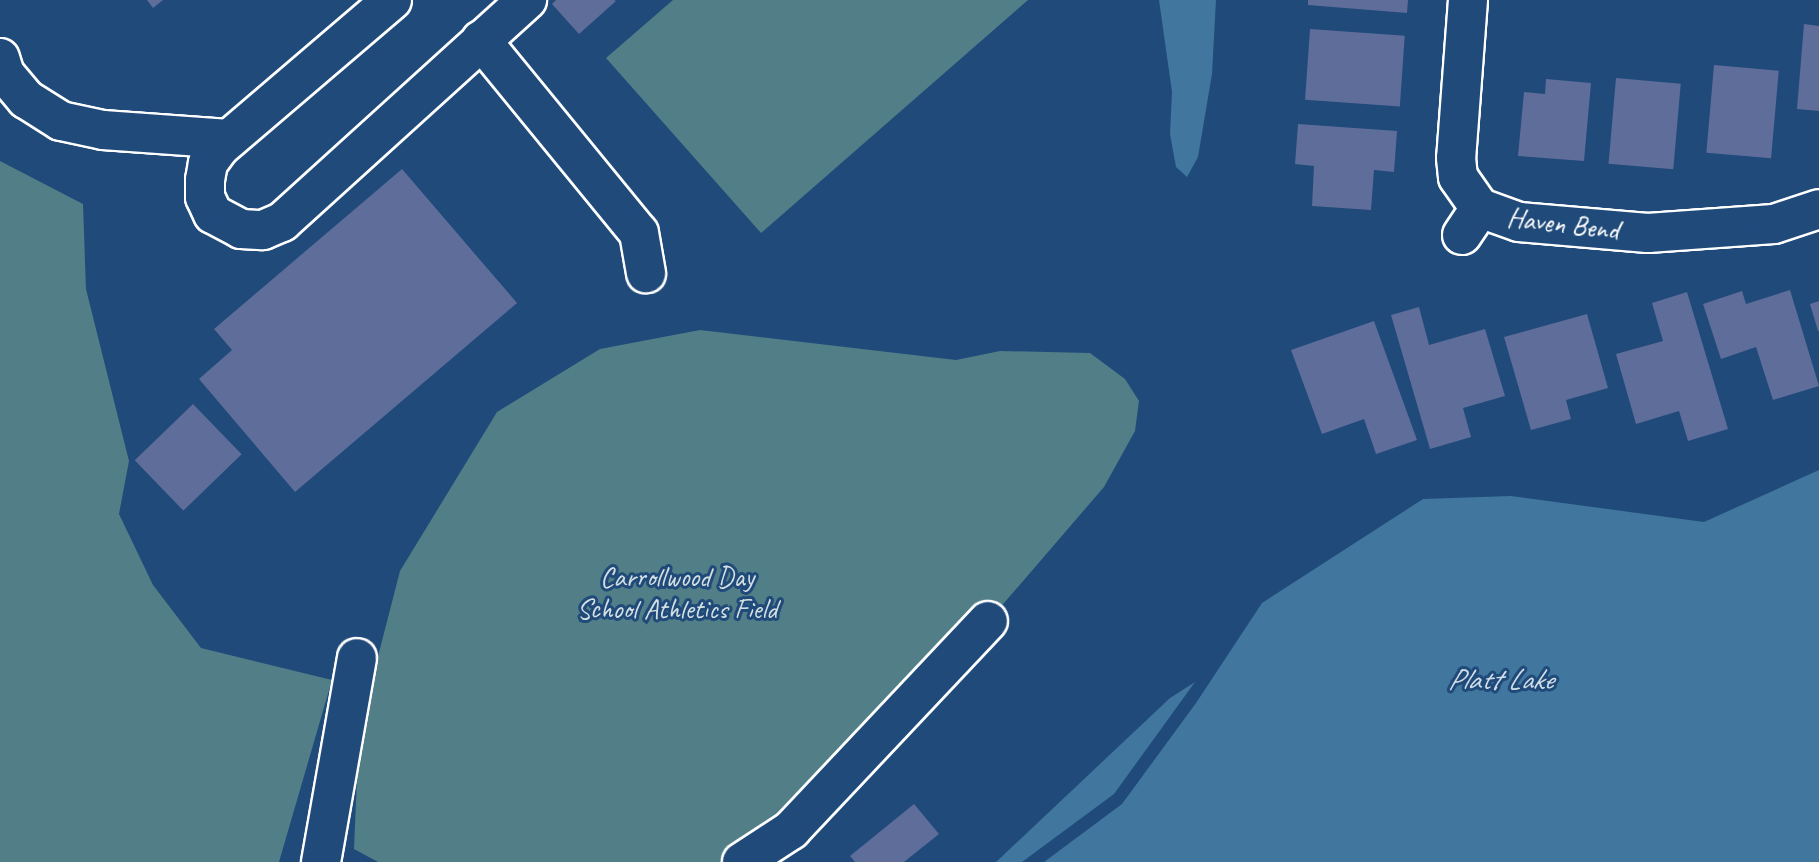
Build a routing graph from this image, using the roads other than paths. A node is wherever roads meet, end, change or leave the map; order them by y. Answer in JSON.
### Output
{"nodes":[{"id":1,"x":392,"y":0,"type":"edge"},
{"id":2,"x":527,"y":0,"type":"edge"},
{"id":3,"x":1468,"y":0,"type":"edge"},
{"id":4,"x":481,"y":40,"type":"junction"},
{"id":5,"x":0,"y":58,"type":"edge"},
{"id":6,"x":229,"y":139,"type":"junction"},
{"id":7,"x":1819,"y":209,"type":"edge"},
{"id":8,"x":646,"y":273,"type":"dead end"},
{"id":9,"x":988,"y":621,"type":"dead end"},
{"id":10,"x":357,"y":658,"type":"dead end"},
{"id":11,"x":321,"y":862,"type":"edge"},
{"id":12,"x":742,"y":862,"type":"edge"}],
"edges":[{"from":1,"to":6,"type":"street"},
{"from":2,"to":4,"type":"street"},
{"from":3,"to":7,"type":"street","name":"Haven Bend"},
{"from":4,"to":6,"type":"street"},
{"from":4,"to":8,"type":"street"},
{"from":5,"to":6,"type":"street"},
{"from":9,"to":12,"type":"street"},
{"from":10,"to":11,"type":"street"}]}
